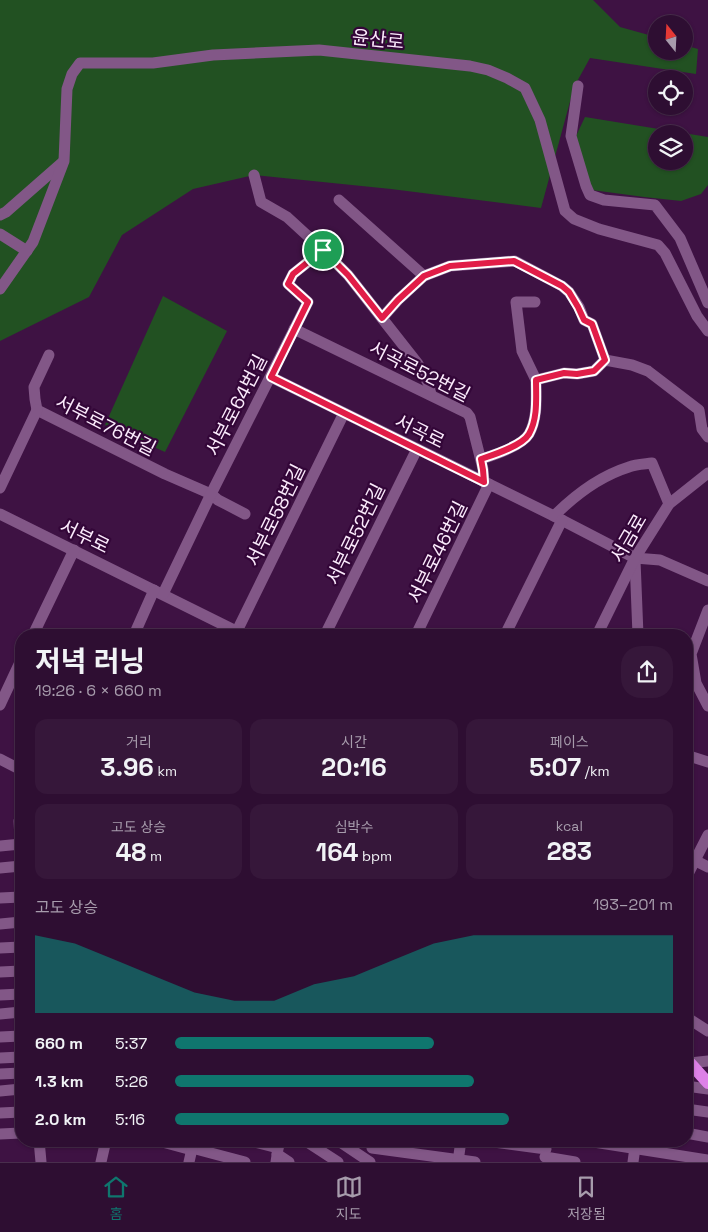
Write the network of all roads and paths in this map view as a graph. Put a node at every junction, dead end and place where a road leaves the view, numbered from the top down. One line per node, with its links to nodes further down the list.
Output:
1 (578, 86): 12 (street)
2 (64, 161): 5 (street); 8 (street); 15 (street, 윤산로)
3 (254, 175): 7 (street)
4 (339, 200): 9 (street)
5 (0, 215)
6 (0, 234): 8 (street)
7 (323, 250): 13 (street); 14 (street, 서부로64번길)
8 (27, 251): 10 (street)
9 (424, 276): 13 (street); 17 (street)
10 (0, 289)
11 (535, 302): 19 (street)
12 (708, 303)
13 (382, 318): 20 (street)
14 (294, 329): 18 (street, 서부로64번길); 20 (street, 서곡로52번길)
15 (708, 332)
16 (49, 355): 21 (street)
17 (605, 360): 19 (street); 23 (street)
18 (271, 377): 22 (street, 서곡로); 29 (street, 서부로64번길)
19 (536, 380): 25 (street)
20 (431, 395): 25 (street, 서곡로52번길)
21 (37, 410): 28 (street, 서부로76번길); 29 (street, 서부로76번길)
22 (344, 413): 24 (street, 서곡로); 42 (street, 서부로58번길)
23 (708, 437)
24 (417, 449): 27 (street, 서곡로); 43 (street, 서부로52번길)
25 (481, 459): 27 (street, 서곡로52번길)
26 (708, 473): 30 (street, 서금로)
27 (486, 483): 33 (street, 서곡로); 44 (street, 서부로46번길)
28 (0, 488)
29 (211, 494): 32 (street, 서부로76번길); 37 (street, 서부로64번길)
30 (669, 504): 33 (street); 35 (street, 서금로)
31 (0, 514): 34 (street, 서부로)
32 (245, 514)
33 (558, 518): 35 (street, 서곡로); 45 (street)
34 (74, 550): 37 (street, 서부로); 39 (street)
35 (635, 558): 36 (street, 서곡로); 46 (street, 서금로); 47 (street)
36 (708, 581)
37 (159, 592): 40 (street); 41 (street, 서부로)
38 (708, 610): 48 (street)
39 (36, 629)
40 (137, 629)
41 (229, 629)
42 (240, 629)
43 (329, 629)
44 (419, 629)
45 (508, 629)
46 (600, 629)
47 (638, 629)
48 (693, 645)
49 (693, 671): 52 (street)
50 (15, 673): 51 (street)
51 (0, 705)
52 (708, 706)
53 (693, 757): 55 (street)
54 (0, 760): 56 (street)
55 (708, 762)
56 (15, 767)
57 (708, 835): 60 (street)
58 (15, 844): 59 (street)
59 (0, 846)
60 (693, 856)
61 (693, 860): 63 (street)
62 (15, 867): 64 (street)
63 (708, 867)
64 (0, 868)
65 (15, 897): 66 (street)
66 (0, 898)
67 (15, 923): 68 (street)
68 (0, 924)
69 (15, 947): 70 (street)
70 (0, 948)
71 (15, 971): 72 (street)
72 (0, 972)
73 (15, 994): 74 (street)
74 (0, 995)
75 (15, 1013): 76 (street)
76 (0, 1014)
77 (693, 1021): 78 (street)
78 (708, 1031)
79 (15, 1036): 80 (street)
80 (0, 1037)
81 (15, 1057): 82 (street)
82 (0, 1058)
83 (708, 1061): 84 (street)
84 (693, 1062)
85 (693, 1068): 88 (main road)
86 (15, 1073): 87 (street)
87 (0, 1074)
88 (708, 1083)
89 (693, 1087): 90 (street)
90 (708, 1089)
91 (15, 1090): 92 (street)
92 (0, 1091)
93 (693, 1110): 95 (street)
94 (15, 1112): 96 (street)
95 (708, 1112)
96 (0, 1113)
97 (15, 1133): 98 (street)
98 (0, 1134)
99 (693, 1134): 100 (street)
100 (708, 1137)
101 (40, 1147): 117 (street)
102 (104, 1147): 118 (street)
103 (193, 1147): 119 (street)
104 (196, 1147): 120 (street)
105 (315, 1147): 122 (street)
106 (348, 1147): 123 (street)
107 (372, 1147): 123 (street)
108 (388, 1147): 116 (street)
109 (461, 1147): 116 (street)
110 (518, 1147): 114 (street)
111 (635, 1147): 126 (street)
112 (649, 1147): 115 (street)
113 (278, 1151): 121 (street)
114 (546, 1152): 125 (street)
115 (708, 1160)
116 (458, 1161): 124 (street)
117 (41, 1162)
118 (101, 1162)
119 (189, 1162)
120 (245, 1162)
121 (289, 1162)
122 (338, 1162)
123 (370, 1162)
124 (474, 1162)
125 (575, 1162)
126 (633, 1162)

